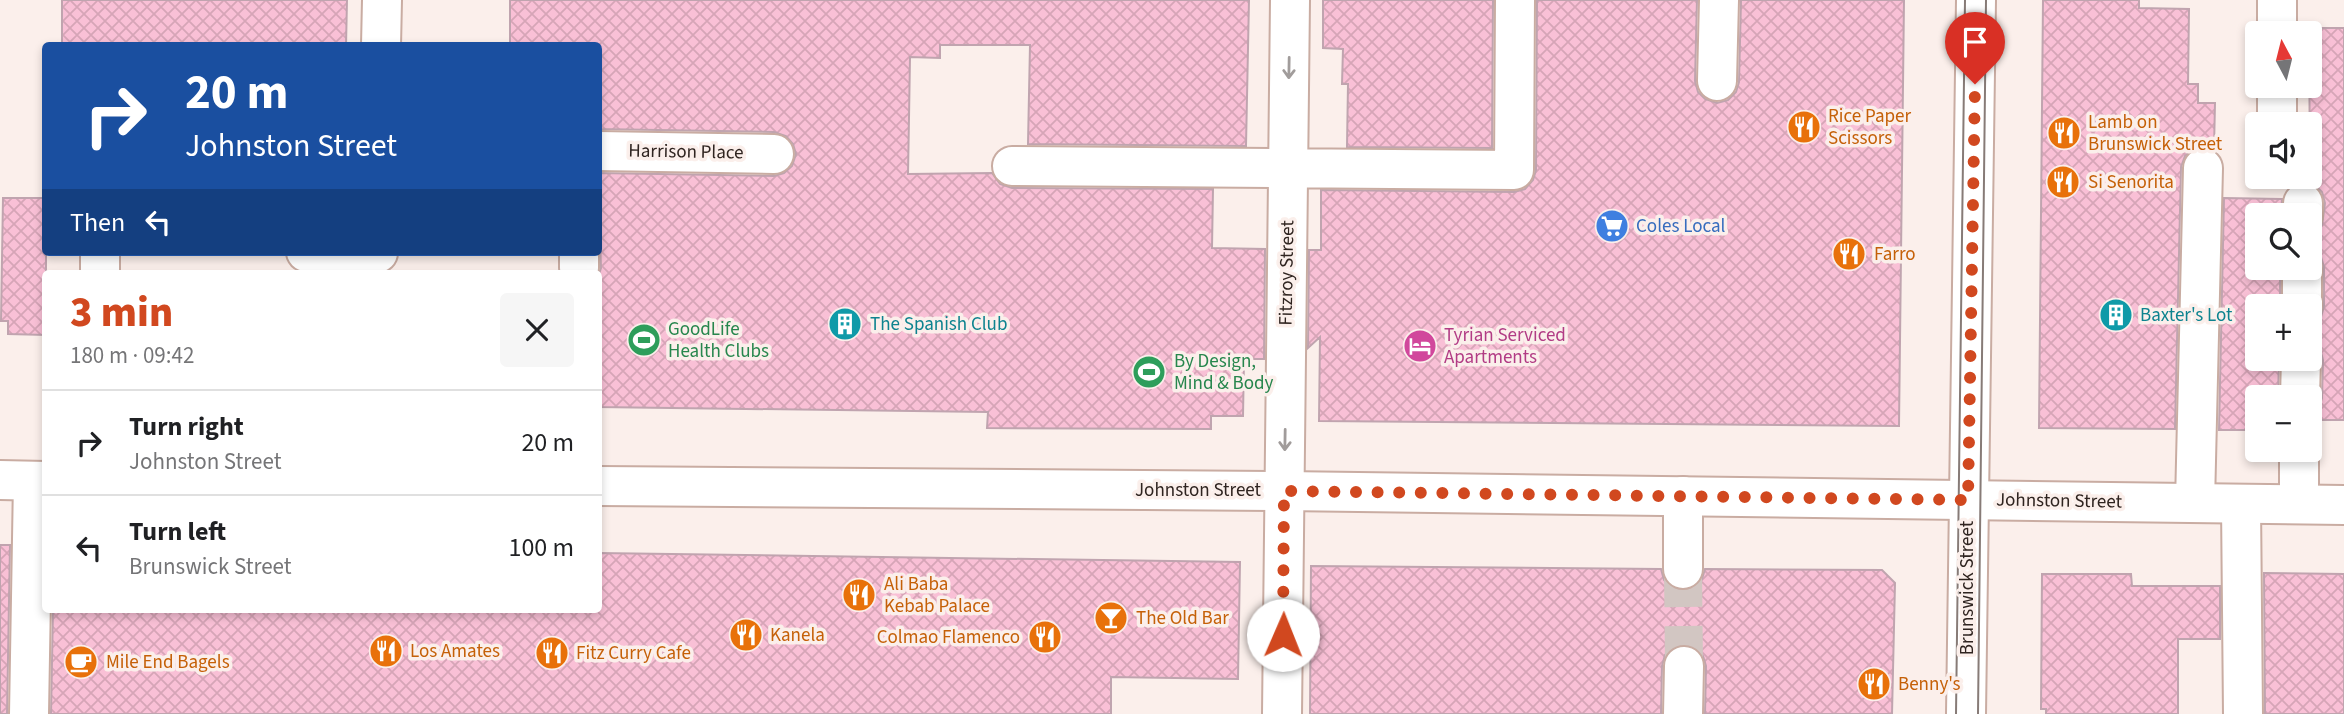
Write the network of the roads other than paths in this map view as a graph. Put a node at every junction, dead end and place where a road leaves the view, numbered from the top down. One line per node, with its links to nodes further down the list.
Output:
1 (382, 0): 8 (main road)
2 (1290, 0): 14 (main road, Fitzroy Street, one-way to 14)
3 (1515, 0): 14 (main road)
4 (1719, 0): 9 (main road)
5 (1976, 0): 20 (main road, Brunswick Street)
6 (2277, 0): 7 (main road)
7 (2277, 21)
8 (381, 42)
9 (1717, 81)
10 (602, 151): 11 (main road, Harrison Place)
11 (774, 153)
12 (1012, 166): 14 (main road)
13 (2203, 168): 21 (main road)
14 (1288, 169): 18 (main road, Fitzroy Street, one-way to 18)
15 (2300, 462): 23 (main road)
16 (26, 480): 27 (main road)
17 (602, 486): 18 (main road, Johnston Street)
18 (1284, 491): 19 (main road, Johnston Street); 28 (main road, Fitzroy Street)
19 (1683, 496): 20 (main road, Johnston Street); 25 (main road)
20 (1968, 500): 21 (main road, Johnston Street); 30 (main road, Brunswick Street)
21 (2195, 503): 22 (main road, Johnston Street)
22 (2241, 504): 23 (main road, Johnston Street); 31 (main road)
23 (2299, 504): 24 (main road, Johnston Street)
24 (2344, 505)
25 (1683, 569)
26 (1684, 666): 29 (main road)
27 (29, 714)
28 (1282, 714)
29 (1683, 714)
30 (1966, 714)
31 (2243, 714)

